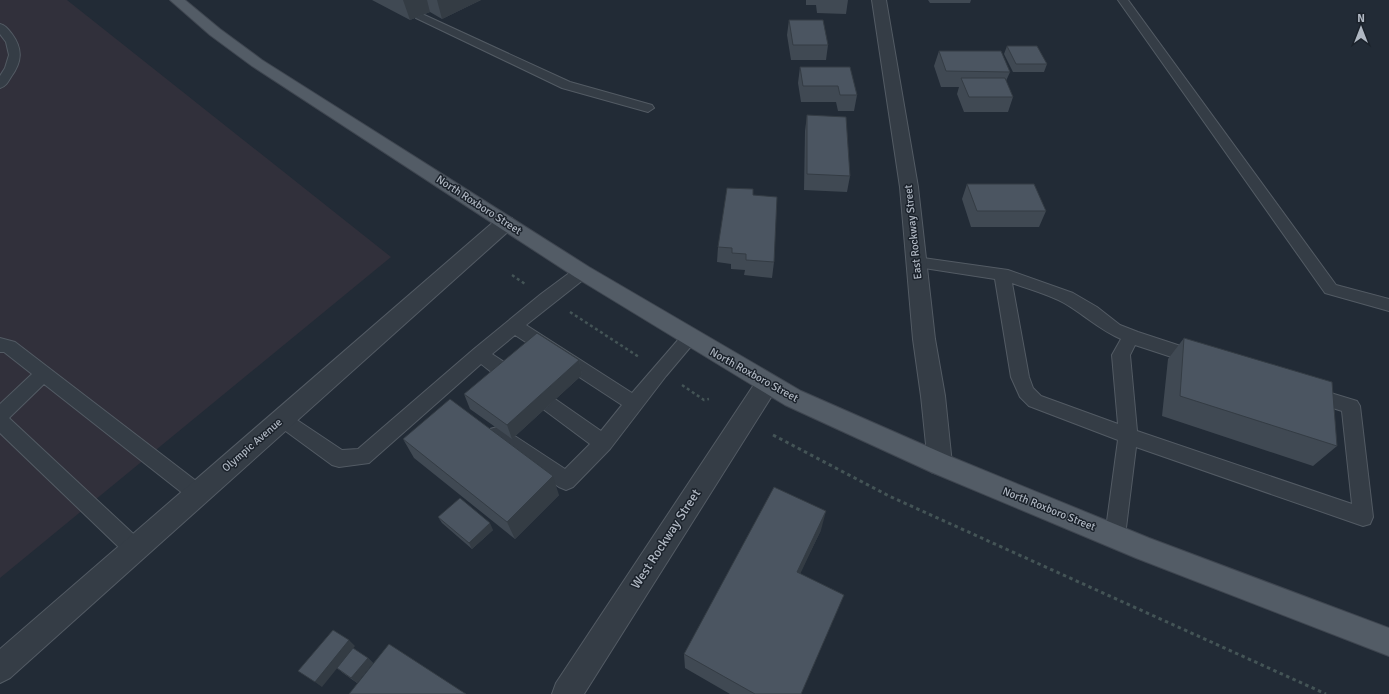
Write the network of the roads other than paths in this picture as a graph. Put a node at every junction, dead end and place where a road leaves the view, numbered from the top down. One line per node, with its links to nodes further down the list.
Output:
1 (177, 0): 10 (main road, North Roxboro Street)
2 (879, 0): 11 (street, East Rockway Street)
3 (1123, 0): 14 (lane)
4 (420, 16): 9 (lane)
5 (0, 27): 6 (lane)
6 (12, 40): 7 (lane); 8 (lane)
7 (0, 44)
8 (0, 84)
9 (648, 108)
10 (505, 223): 12 (main road, North Roxboro Street); 28 (street, Olympic Avenue)
11 (916, 262): 13 (lane); 33 (street, East Rockway Street)
12 (582, 272): 15 (lane); 17 (main road, North Roxboro Street)
13 (1002, 274): 16 (lane); 31 (lane)
14 (1389, 305)
15 (514, 326): 19 (lane); 26 (lane)
16 (1132, 337): 20 (lane); 31 (lane)
17 (690, 338): 23 (main road, North Roxboro Street); 26 (lane)
18 (0, 345): 21 (lane)
19 (480, 354): 22 (lane); 28 (lane)
20 (1215, 364)
21 (43, 374): 27 (lane); 34 (lane)
22 (510, 375)
23 (766, 384): 33 (main road, North Roxboro Street); 39 (street, West Rockway Street)
24 (1298, 390): 31 (lane)
25 (549, 404): 32 (lane)
26 (635, 404): 32 (lane)
27 (0, 416)
28 (282, 419): 34 (street, Olympic Avenue)
29 (0, 421): 36 (lane)
30 (480, 424): 32 (lane)
31 (1128, 436): 35 (lane)
32 (603, 443)
33 (940, 464): 35 (main road, North Roxboro Street)
34 (197, 493): 36 (street, Olympic Avenue)
35 (1114, 536): 37 (main road, North Roxboro Street)
36 (135, 549): 38 (street, Olympic Avenue)
37 (1389, 642)
38 (0, 668)
39 (567, 694)

